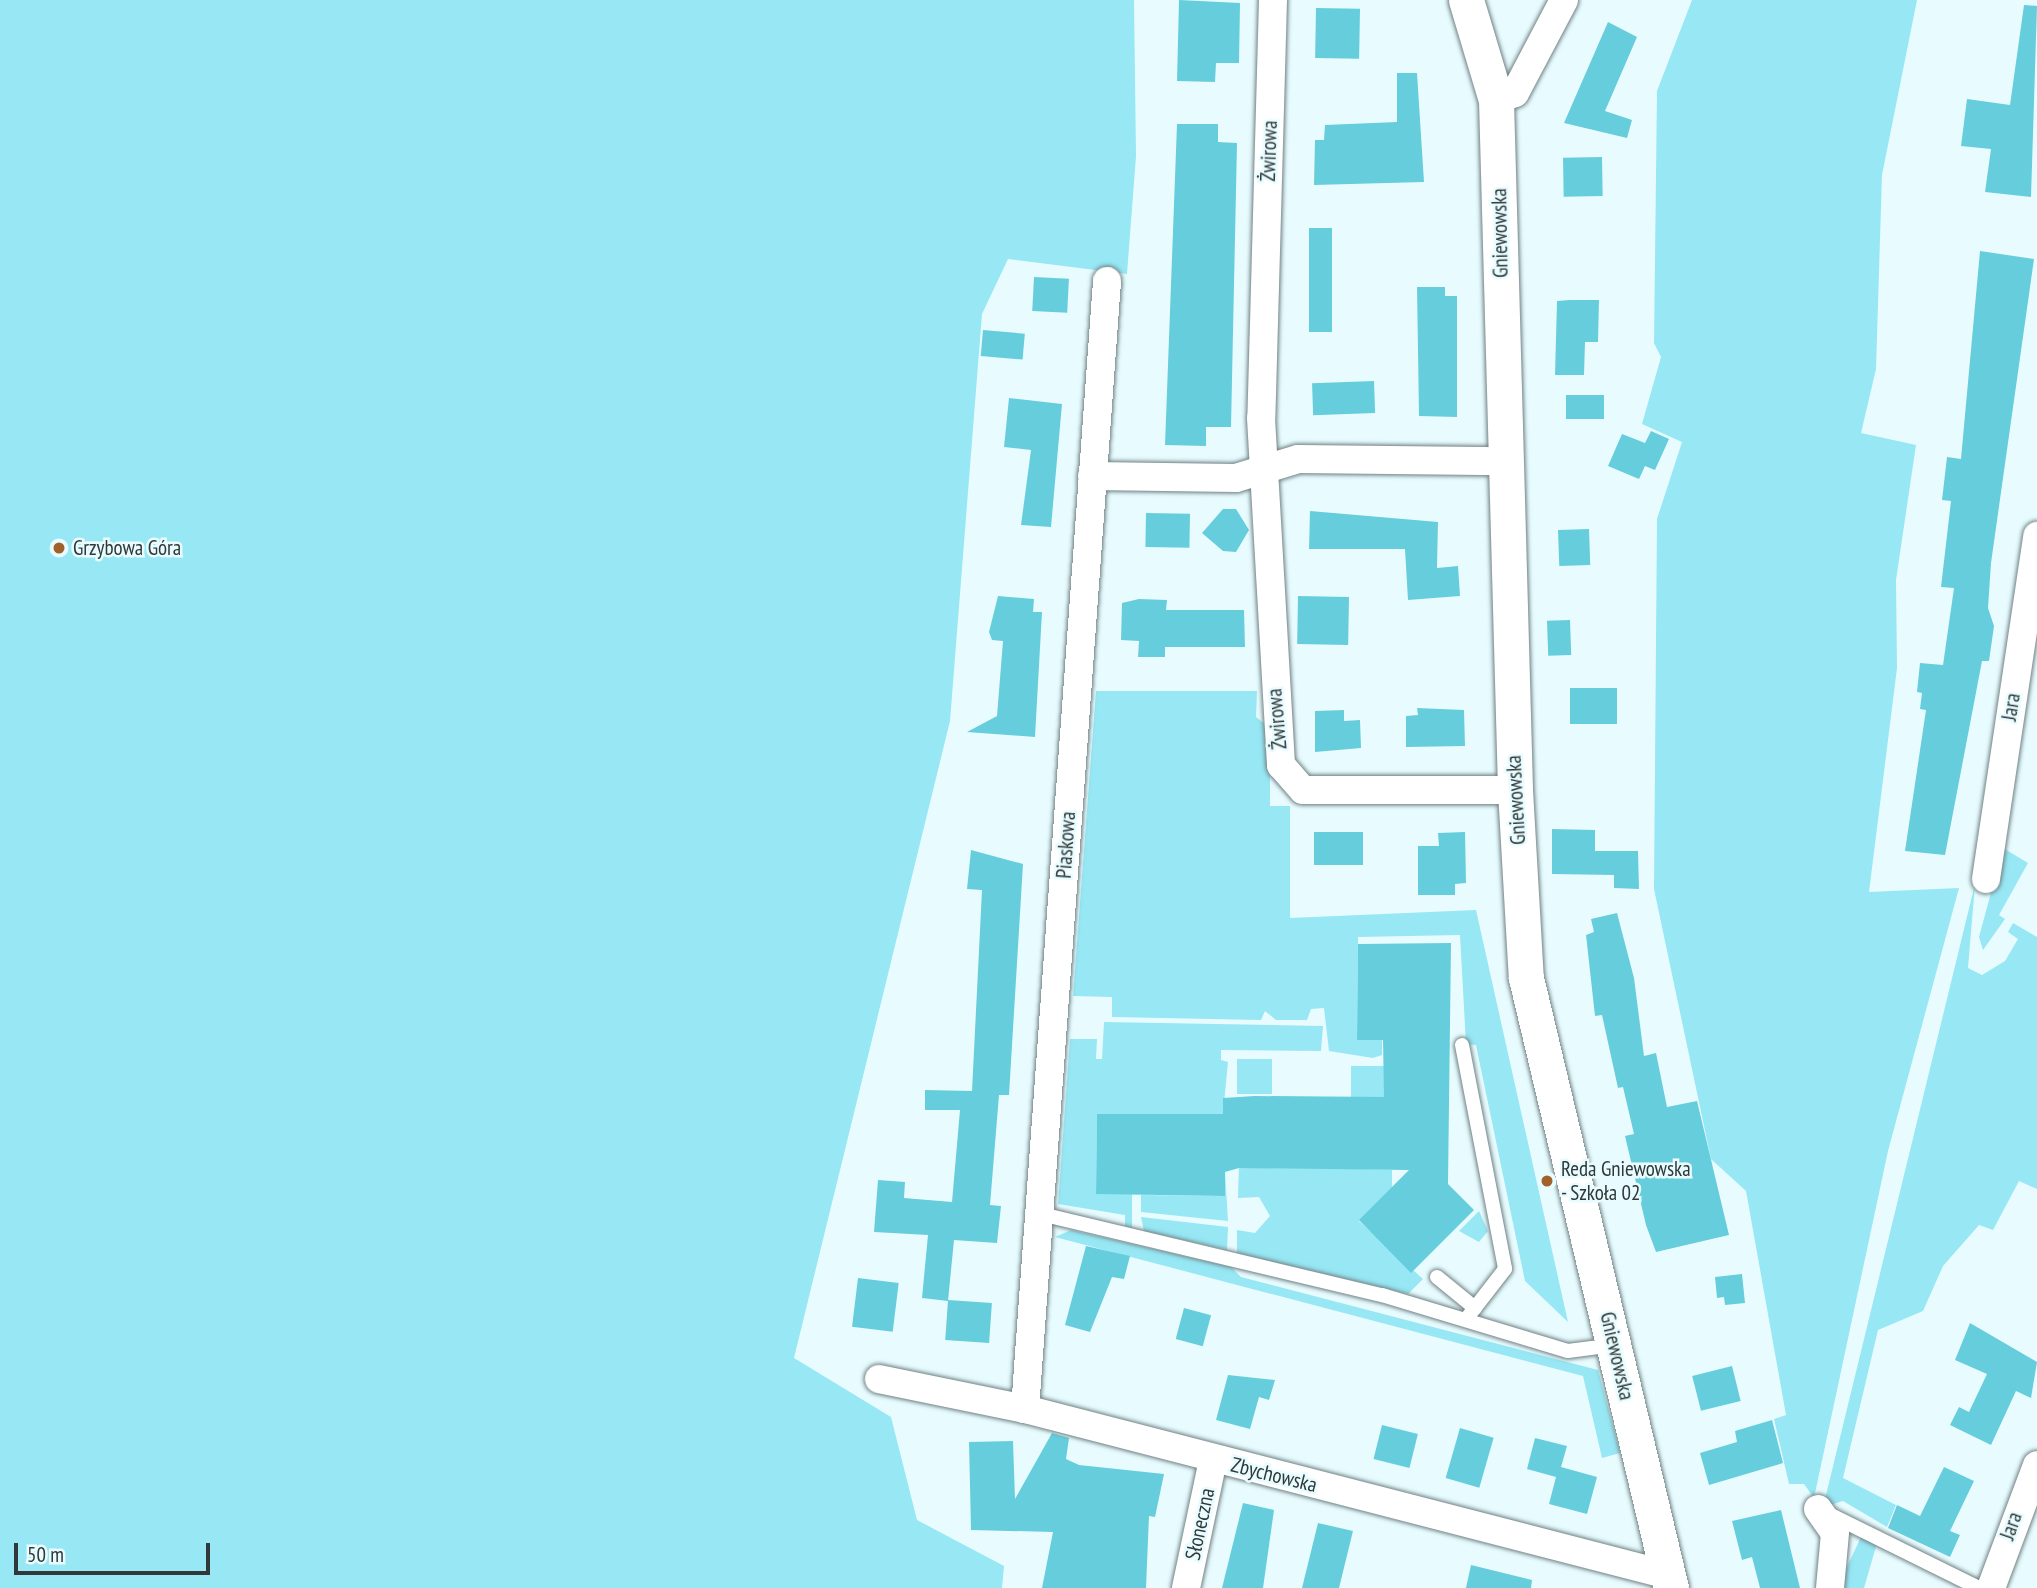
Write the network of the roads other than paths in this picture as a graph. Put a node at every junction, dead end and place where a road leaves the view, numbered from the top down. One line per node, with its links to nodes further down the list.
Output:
1 (1273, 0): 7 (street, Żwirowa)
2 (1466, 0): 4 (street, Gniewowska)
3 (1564, 0): 4 (street)
4 (1496, 100): 6 (street, Gniewowska)
5 (1107, 281): 8 (street, Piaskowa)
6 (1505, 461): 7 (street); 10 (street, Gniewowska)
7 (1265, 470): 8 (street); 10 (street, Żwirowa)
8 (1092, 476): 13 (street, Piaskowa)
9 (2037, 536): 11 (street, Jara)
10 (1515, 790): 16 (street, Gniewowska)
11 (1986, 879)
12 (1462, 1045): 15 (lane)
13 (1041, 1213): 15 (lane); 18 (street, Piaskowa)
14 (1437, 1277): 15 (lane)
15 (1471, 1313): 16 (lane)
16 (1615, 1345): 22 (street, Gniewowska)
17 (879, 1379): 18 (street, Zbychowska)
18 (1025, 1409): 19 (street, Zbychowska)
19 (1213, 1460): 22 (street, Zbychowska); 23 (street, Słoneczna)
20 (2037, 1465): 26 (street, Jara)
21 (1818, 1509): 24 (street); 25 (lane)
22 (1669, 1582)
23 (1186, 1588)
24 (1830, 1588)
25 (1979, 1588)
26 (1991, 1588)

